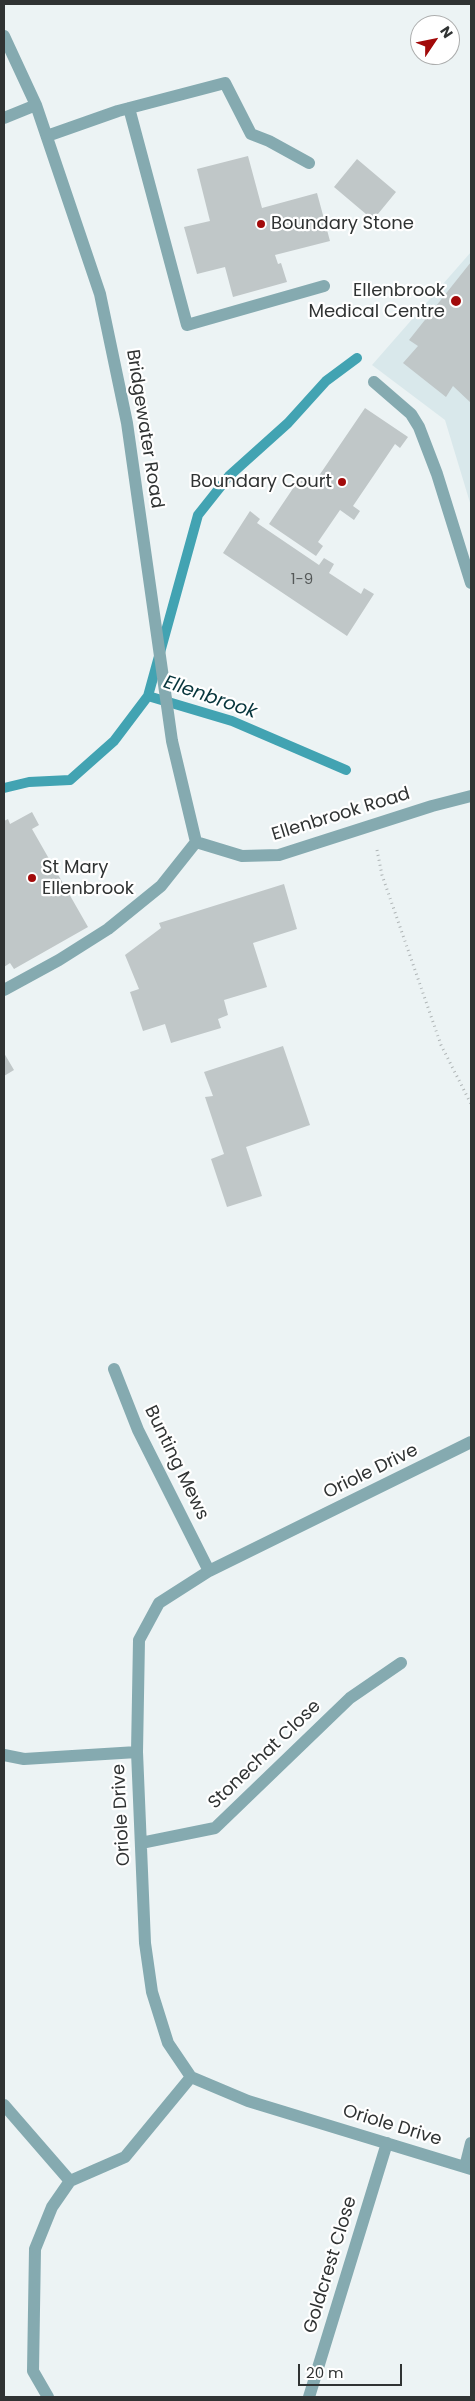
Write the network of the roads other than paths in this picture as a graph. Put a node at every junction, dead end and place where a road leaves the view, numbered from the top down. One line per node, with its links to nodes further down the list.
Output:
1 (4, 36): 2 (street, Bridgewater Road)
2 (36, 104): 4 (street); 5 (street, Bridgewater Road)
3 (129, 108): 5 (street); 6 (street); 7 (street)
4 (4, 118)
5 (47, 136): 11 (street, Bridgewater Road)
6 (309, 163)
7 (324, 286)
8 (374, 382): 9 (street)
9 (471, 583)
10 (471, 796): 11 (street, Ellenbrook Road)
11 (196, 842): 12 (street)
12 (4, 990)
13 (114, 1370): 15 (street, Bunting Mews)
14 (471, 1442): 15 (street, Oriole Drive)
15 (209, 1571): 17 (street, Oriole Drive)
16 (401, 1663): 19 (street, Stonechat Close)
17 (136, 1752): 18 (street); 19 (street, Oriole Drive)
18 (4, 1755)
19 (140, 1843): 20 (street, Oriole Drive)
20 (191, 2077): 22 (street, Oriole Drive); 25 (street)
21 (4, 2106): 25 (street)
22 (387, 2143): 24 (street, Oriole Drive); 27 (street, Goldcrest Close)
23 (471, 2143): 24 (street)
24 (468, 2168)
25 (70, 2181): 26 (street)
26 (48, 2397)
27 (309, 2397)

